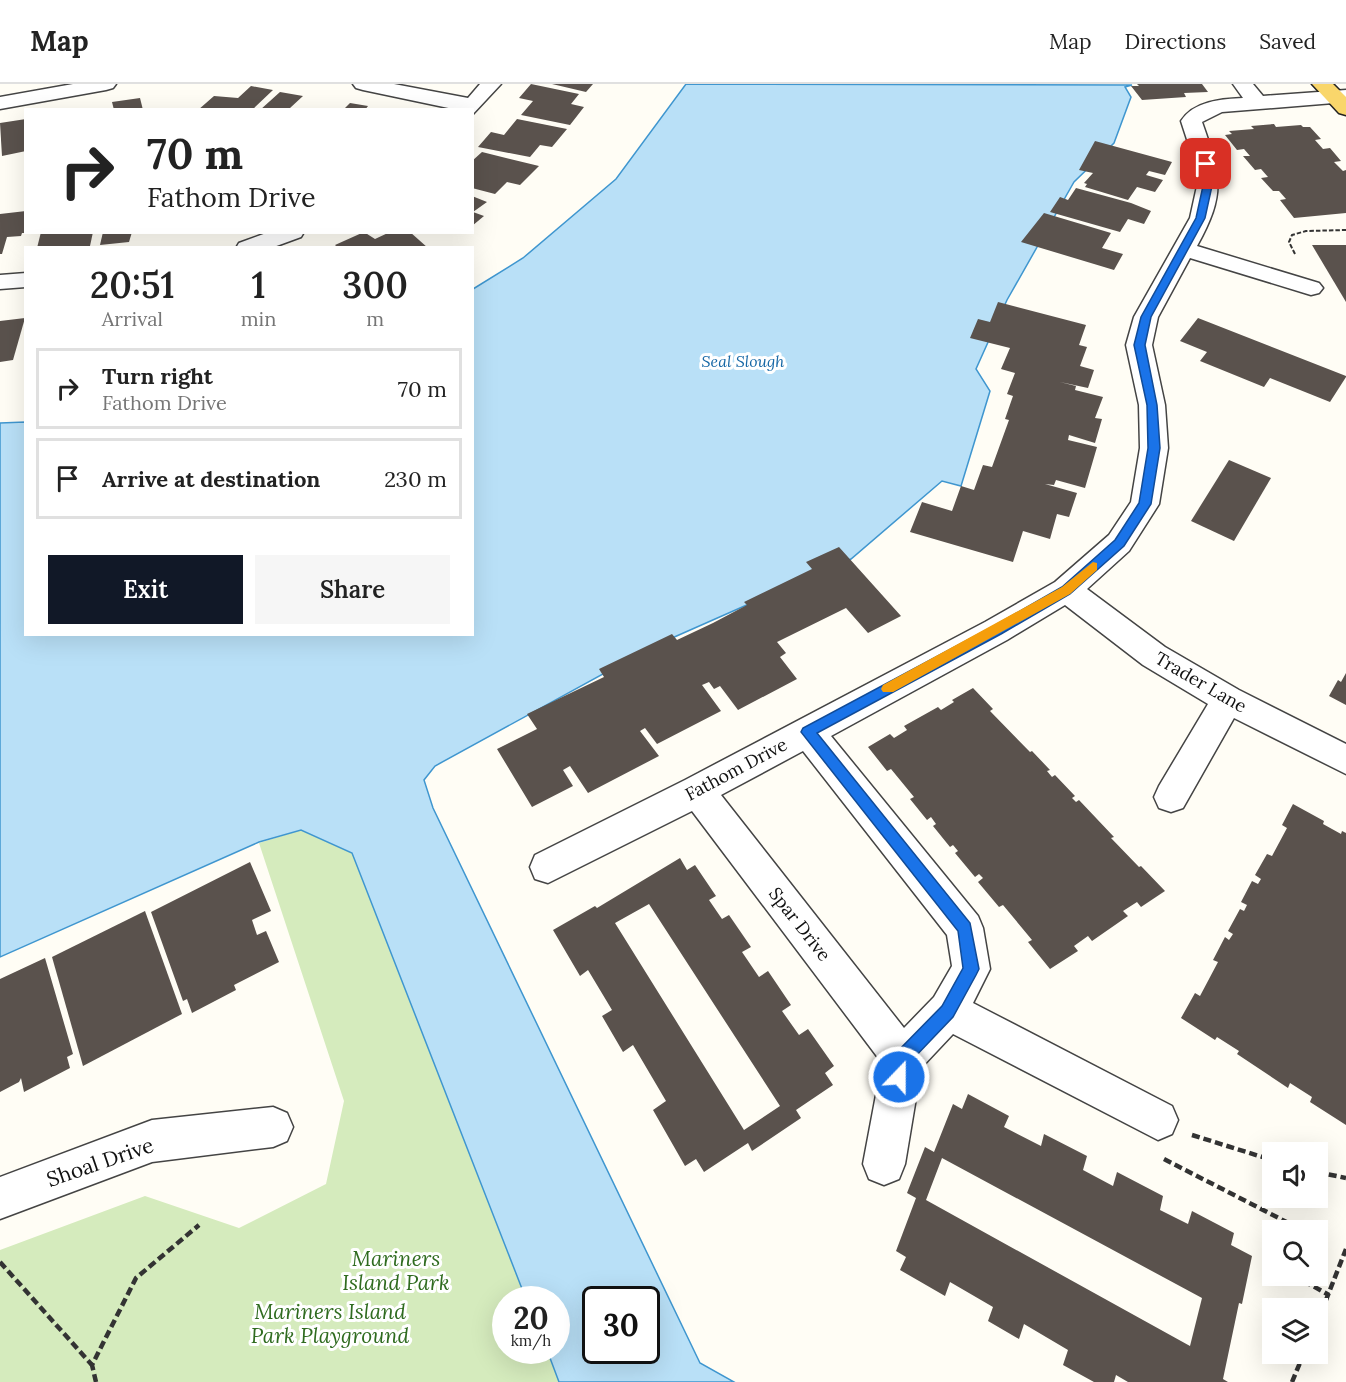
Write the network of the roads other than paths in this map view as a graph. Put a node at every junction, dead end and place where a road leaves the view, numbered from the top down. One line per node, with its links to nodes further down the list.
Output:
1 (106, 84): 6 (street)
2 (363, 84): 7 (street)
3 (490, 84): 7 (street)
4 (1251, 94): 5 (street, Fathom Drive); 10 (street, Fathom Drive)
5 (1337, 96)
6 (0, 103)
7 (470, 107)
8 (287, 234): 9 (street)
9 (253, 246)
10 (1184, 249): 13 (street); 14 (street, Fathom Drive)
11 (24, 280): 12 (street)
12 (0, 282)
13 (1311, 288)
14 (1066, 590): 15 (street, Trader Lane); 16 (street, Fathom Drive)
15 (1228, 699): 17 (street, Trader Lane); 19 (street)
16 (808, 732): 18 (street, Fathom Drive); 21 (street)
17 (1346, 760)
18 (697, 790): 20 (street, Fathom Drive); 22 (street, Spar Drive)
19 (1171, 797)
20 (548, 867)
21 (948, 1011): 22 (street); 23 (street)
22 (903, 1058): 25 (street)
23 (1158, 1120)
24 (273, 1127): 26 (street, Shoal Drive)
25 (884, 1164)
26 (0, 1198)

